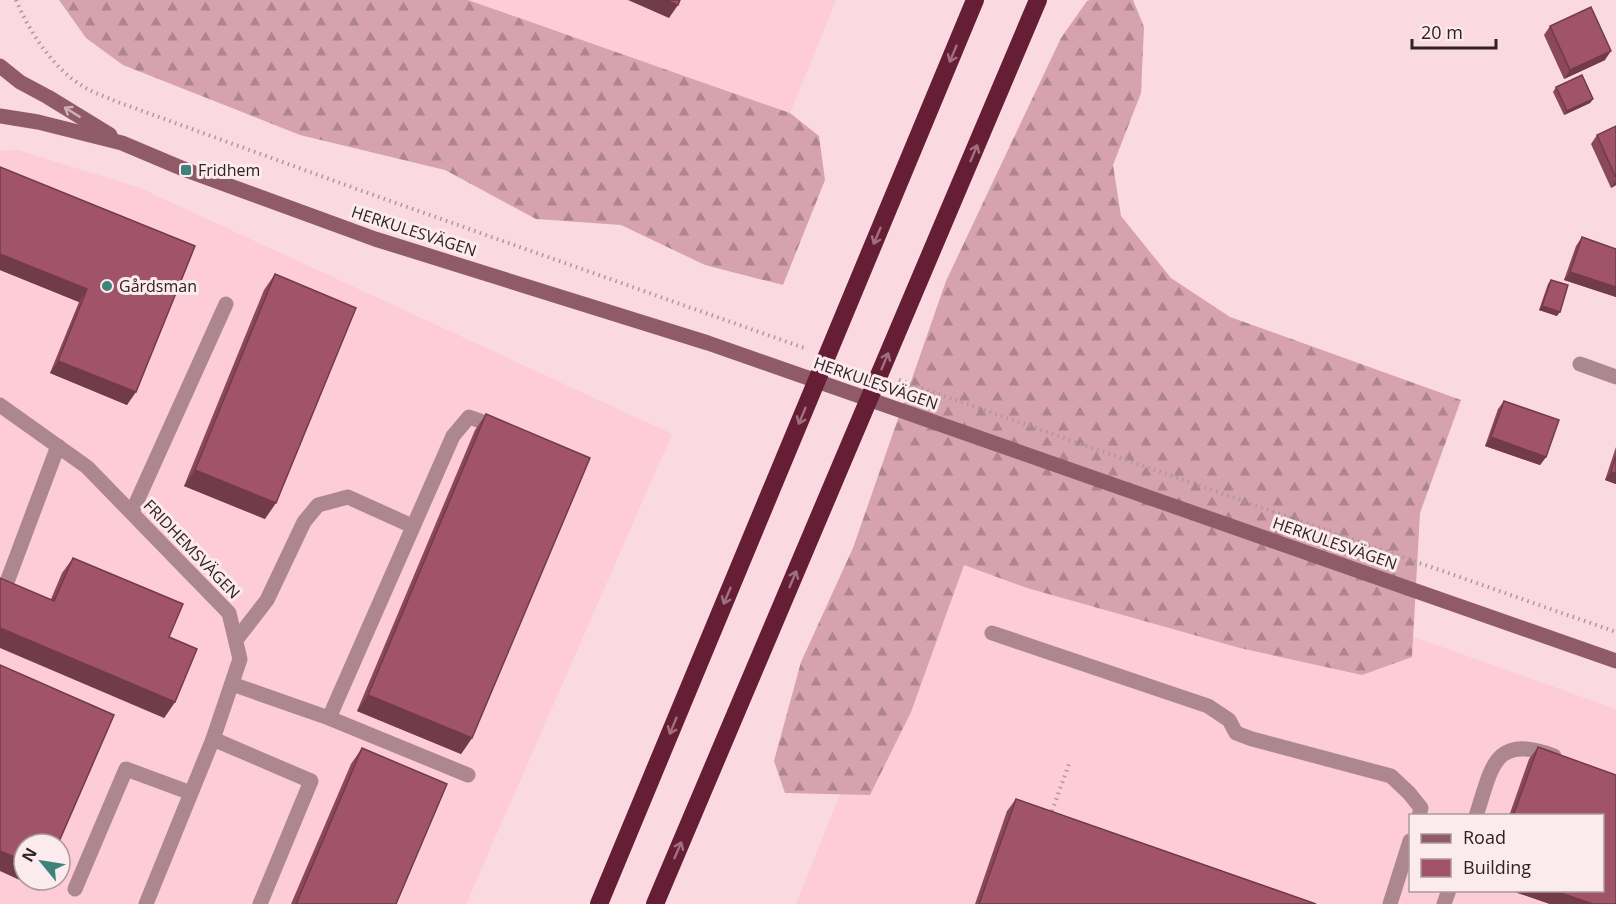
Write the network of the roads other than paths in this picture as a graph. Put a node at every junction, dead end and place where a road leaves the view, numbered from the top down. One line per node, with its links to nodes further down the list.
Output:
1 (975, 0): 30 (highway, one-way to 30)
2 (1038, 0): 31 (highway, one-way to 2)
3 (0, 66): 5 (street, HERKULESVÄGEN, one-way to 3)
4 (0, 116): 5 (street, HERKULESVÄGEN)
5 (122, 143): 17 (street, HERKULESVÄGEN)
6 (226, 304): 12 (street)
7 (1580, 364): 8 (street)
8 (1616, 376)
9 (0, 405): 11 (street, FRIDHEMSVÄGEN)
10 (512, 432): 13 (street)
11 (58, 446): 12 (street, FRIDHEMSVÄGEN); 14 (street)
12 (132, 512): 16 (street, FRIDHEMSVÄGEN)
13 (412, 526): 16 (street); 19 (street)
14 (7, 582)
15 (992, 633): 24 (street)
16 (236, 640): 18 (street, FRIDHEMSVÄGEN)
17 (1616, 661)
18 (232, 684): 19 (street); 20 (street, FRIDHEMSVÄGEN)
19 (329, 718): 22 (street)
20 (213, 739): 23 (street, FRIDHEMSVÄGEN); 29 (street)
21 (1572, 762): 25 (street)
22 (468, 775)
23 (191, 793): 27 (street); 28 (street, FRIDHEMSVÄGEN)
24 (1420, 814)
25 (1477, 814)
26 (1409, 844): 32 (street)
27 (75, 889)
28 (146, 904)
29 (260, 904)
30 (599, 904)
31 (655, 904)
32 (1390, 904)

